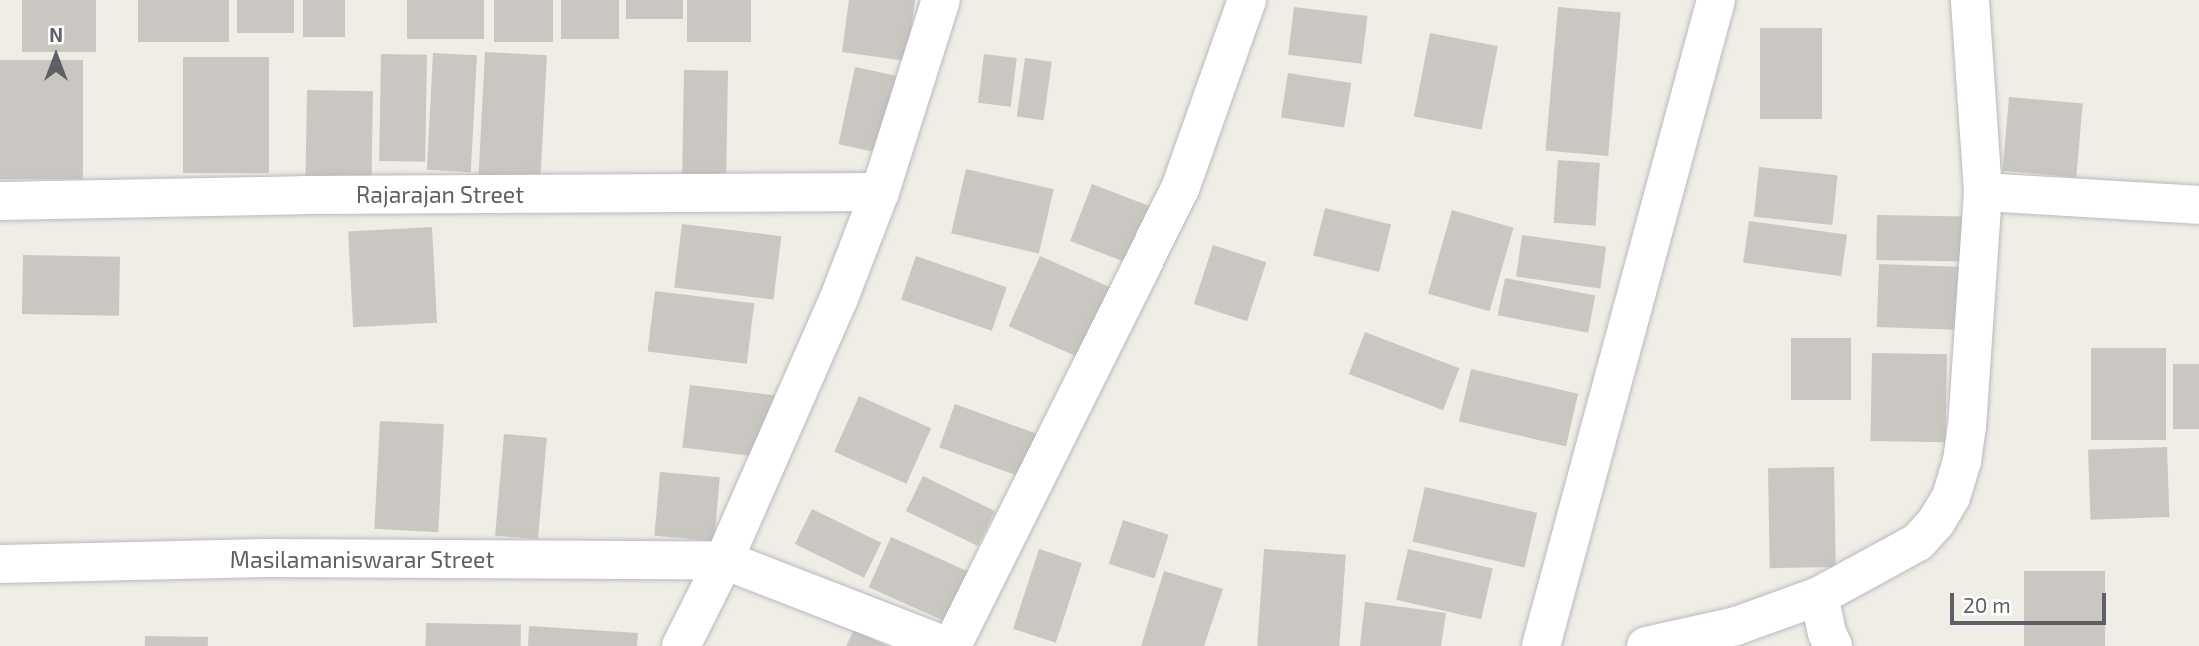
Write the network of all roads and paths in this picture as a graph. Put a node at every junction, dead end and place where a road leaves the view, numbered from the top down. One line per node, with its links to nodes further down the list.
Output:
1 (941, 0): 5 (street)
2 (1247, 0): 14 (street)
3 (1716, 0): 15 (street)
4 (1970, 0): 6 (street)
5 (880, 192): 7 (street, Rajarajan Street); 9 (street)
6 (1983, 192): 8 (street); 11 (street)
7 (0, 201)
8 (2199, 205)
9 (724, 560): 10 (street, Masilamaniswarar Street); 12 (street); 13 (street)
10 (0, 564)
11 (1819, 596): 16 (street); 17 (street)
12 (681, 646)
13 (946, 646)
14 (952, 646)
15 (1541, 646)
16 (1646, 646)
17 (1833, 646)

